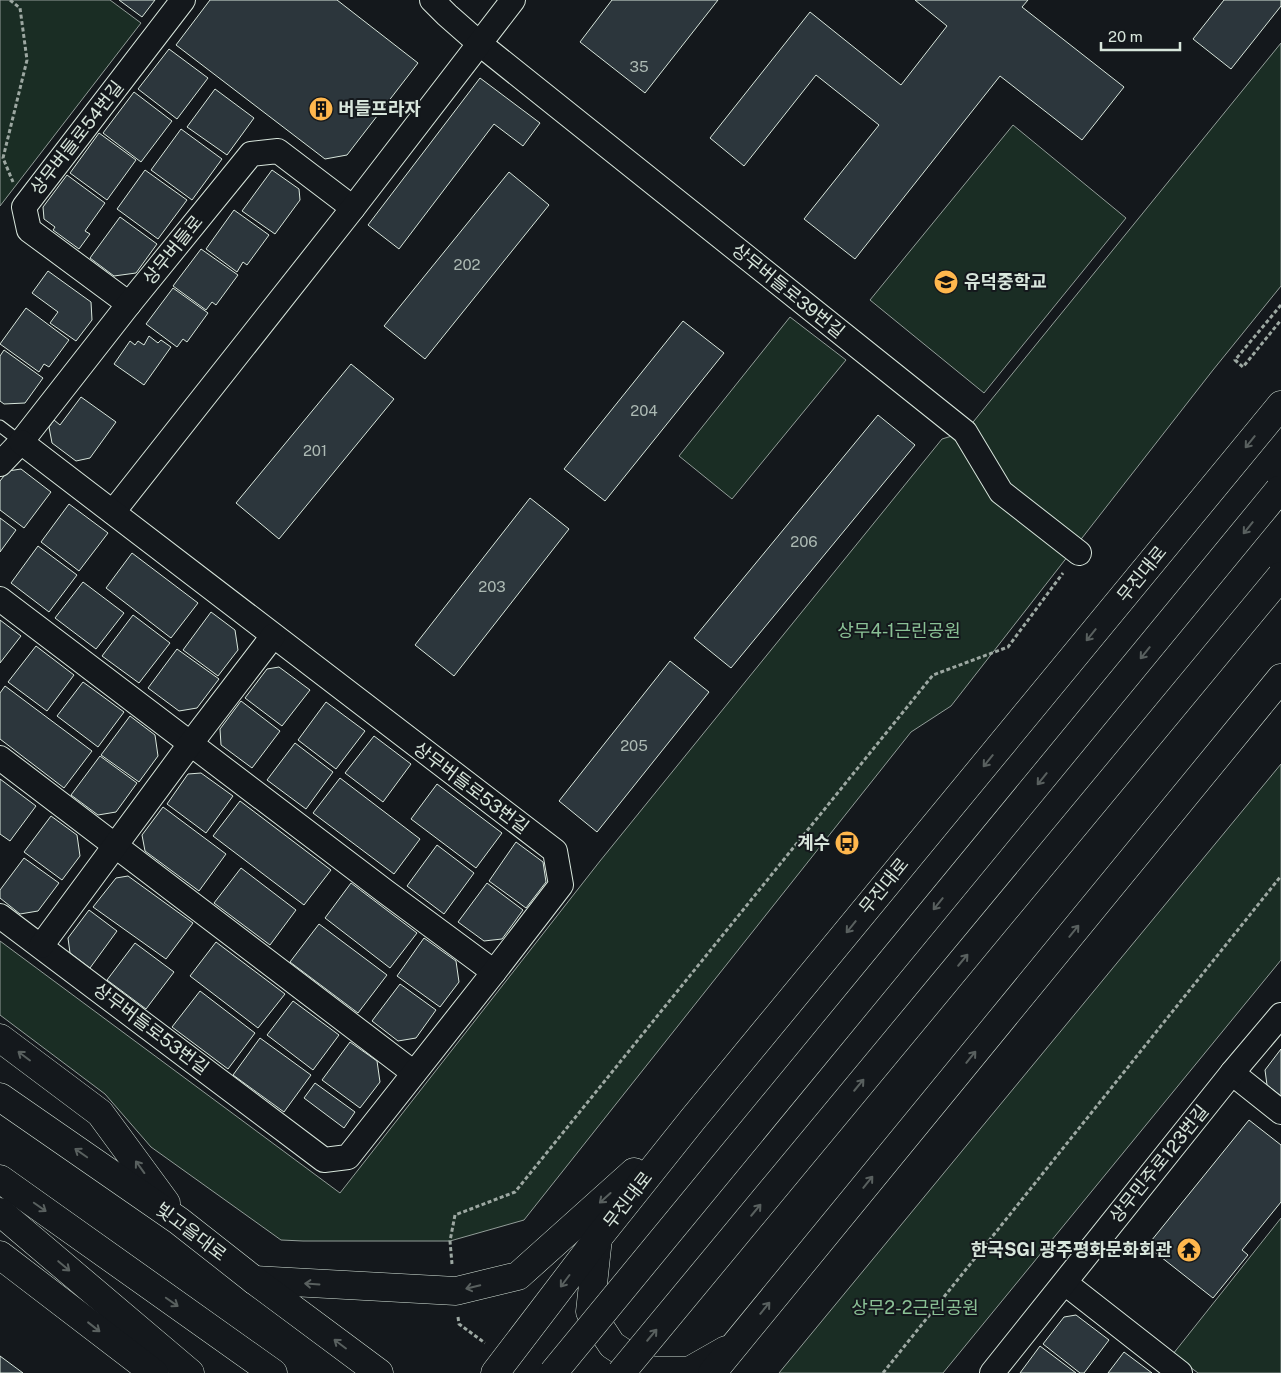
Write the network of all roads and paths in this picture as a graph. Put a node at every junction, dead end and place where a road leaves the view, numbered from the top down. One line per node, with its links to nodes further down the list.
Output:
1 (10, 0): 6 (path)
2 (183, 0): 6 (street, 상무버들로54번길)
3 (432, 0): 5 (street, 상무버들로39번길)
4 (513, 0): 5 (street)
5 (480, 44): 7 (street); 17 (street, 상무버들로39번길)
6 (24, 207): 8 (street, 상무버들로54번길)
7 (353, 208): 8 (street, 상무버들로); 16 (street)
8 (129, 304): 13 (street, 상무버들로)
9 (1281, 304): 10 (path)
10 (1281, 320)
11 (1281, 405): 35 (main road, 무진대로, one-way to 35)
12 (0, 426): 13 (lane)
13 (21, 442): 14 (street); 16 (street)
14 (0, 464)
15 (1280, 489): 50 (main road, one-way to 50, bridge)
16 (113, 512): 20 (street, 상무버들로53번길)
17 (1079, 553): 43 (path)
18 (1281, 576): 51 (main road, one-way to 18, bridge)
19 (0, 599): 22 (street)
20 (273, 636): 22 (street); 28 (street, 상무버들로53번길)
21 (1281, 678): 44 (main road, one-way to 21)
22 (191, 743): 24 (street); 28 (street)
23 (0, 758): 24 (street)
24 (115, 845): 27 (street); 31 (street)
25 (1281, 876): 54 (path)
26 (0, 916): 27 (street, 상무버들로53번길)
27 (40, 946): 31 (street, 상무버들로53번길)
28 (494, 972): 31 (street, 상무버들로53번길)
29 (1281, 1015): 32 (street, 상무민주로123번길)
30 (0, 1038): 38 (main road, one-way to 30)
31 (414, 1073)
32 (1232, 1073): 34 (street); 42 (street, 상무민주로123번길)
33 (0, 1097): 38 (main road, 빛고을대로, one-way to 33)
34 (1281, 1112)
35 (693, 1119): 39 (main road, 무진대로); 43 (main road, one-way to 43)
36 (0, 1179): 48 (main road, one-way to 48)
37 (0, 1212): 47 (main road, one-way to 47)
38 (179, 1221): 41 (main road, 빛고을대로)
39 (598, 1238): 44 (main road); 45 (main road, 무진대로, one-way to 45)
40 (0, 1255): 46 (main road, one-way to 46)
41 (254, 1280): 43 (main road, one-way to 41); 49 (main road, 빛고을대로, one-way to 41)
42 (1064, 1283): 55 (street, 상무민주로123번길); 56 (street)
43 (456, 1291): 45 (path)
44 (734, 1346): 52 (main road); 53 (main road)
45 (500, 1366)
46 (154, 1373)
47 (190, 1373)
48 (273, 1373)
49 (379, 1373)
50 (553, 1373)
51 (621, 1373)
52 (712, 1373)
53 (732, 1373)
54 (883, 1373)
55 (992, 1373)
56 (1180, 1373)

